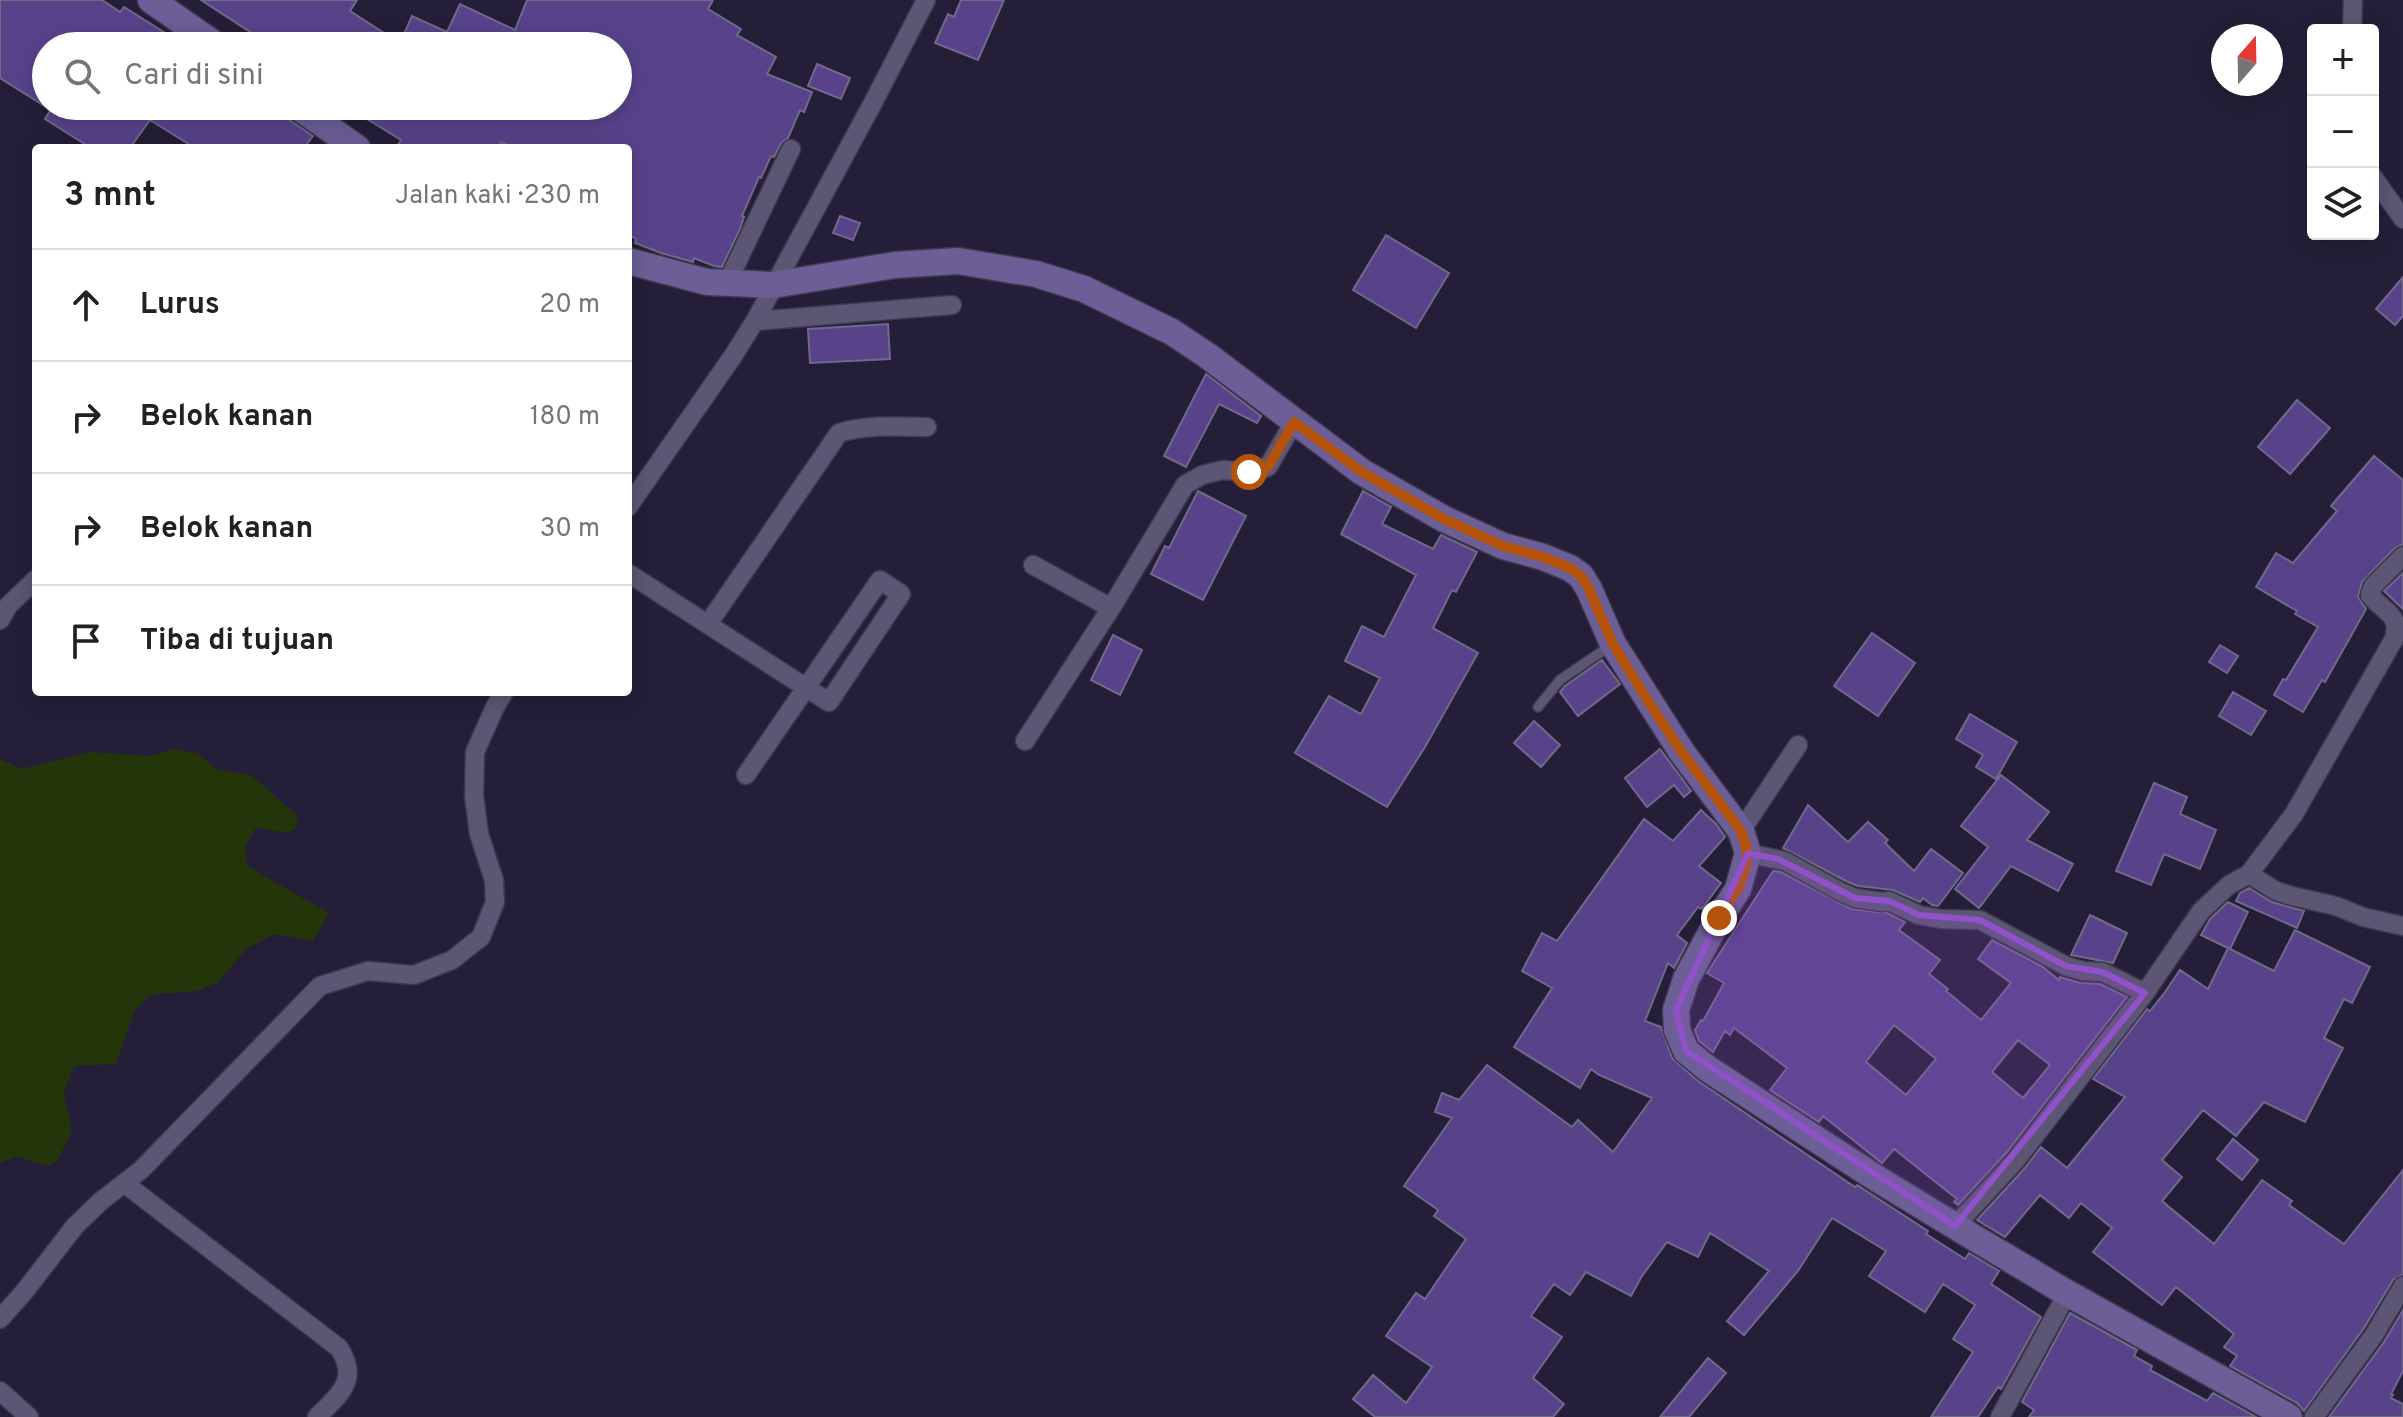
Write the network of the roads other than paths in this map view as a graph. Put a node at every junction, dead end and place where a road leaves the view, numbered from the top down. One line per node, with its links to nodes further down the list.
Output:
1 (151, 0): 5 (street)
2 (926, 0): 13 (street)
3 (2353, 0): 4 (street)
4 (2352, 24)
5 (197, 32)
6 (313, 120): 7 (street)
7 (340, 144)
8 (791, 149): 12 (street)
9 (2379, 185): 10 (street)
10 (2403, 219)
11 (632, 262): 12 (street)
12 (727, 283): 13 (street)
13 (773, 285): 15 (street); 16 (street)
14 (952, 305): 15 (street)
15 (755, 321): 18 (street)
16 (1294, 422): 23 (street); 26 (street)
17 (927, 427): 25 (street)
18 (632, 501)
19 (2403, 556): 34 (street)
20 (1033, 565): 23 (street)
21 (632, 576): 25 (street)
22 (32, 583): 24 (street)
23 (1111, 608): 30 (street)
24 (0, 620)
25 (708, 624): 27 (street)
26 (1613, 644): 29 (lane); 33 (street)
27 (805, 687): 27 (street); 32 (street)
28 (502, 696): 37 (street)
29 (1538, 707)
30 (1025, 741)
31 (1798, 745): 33 (street)
32 (746, 775)
33 (1744, 842): 36 (street); 38 (street)
34 (2249, 874): 35 (street); 36 (street)
35 (2403, 926)
36 (2145, 993): 38 (street)
37 (124, 1183): 41 (street); 44 (street)
38 (1955, 1226): 40 (street)
39 (2403, 1286): 47 (street)
40 (2068, 1292): 45 (street); 46 (street)
41 (0, 1319)
42 (0, 1391): 43 (street)
43 (29, 1417)
44 (317, 1417)
45 (2000, 1417)
46 (2289, 1417)
47 (2314, 1417)

